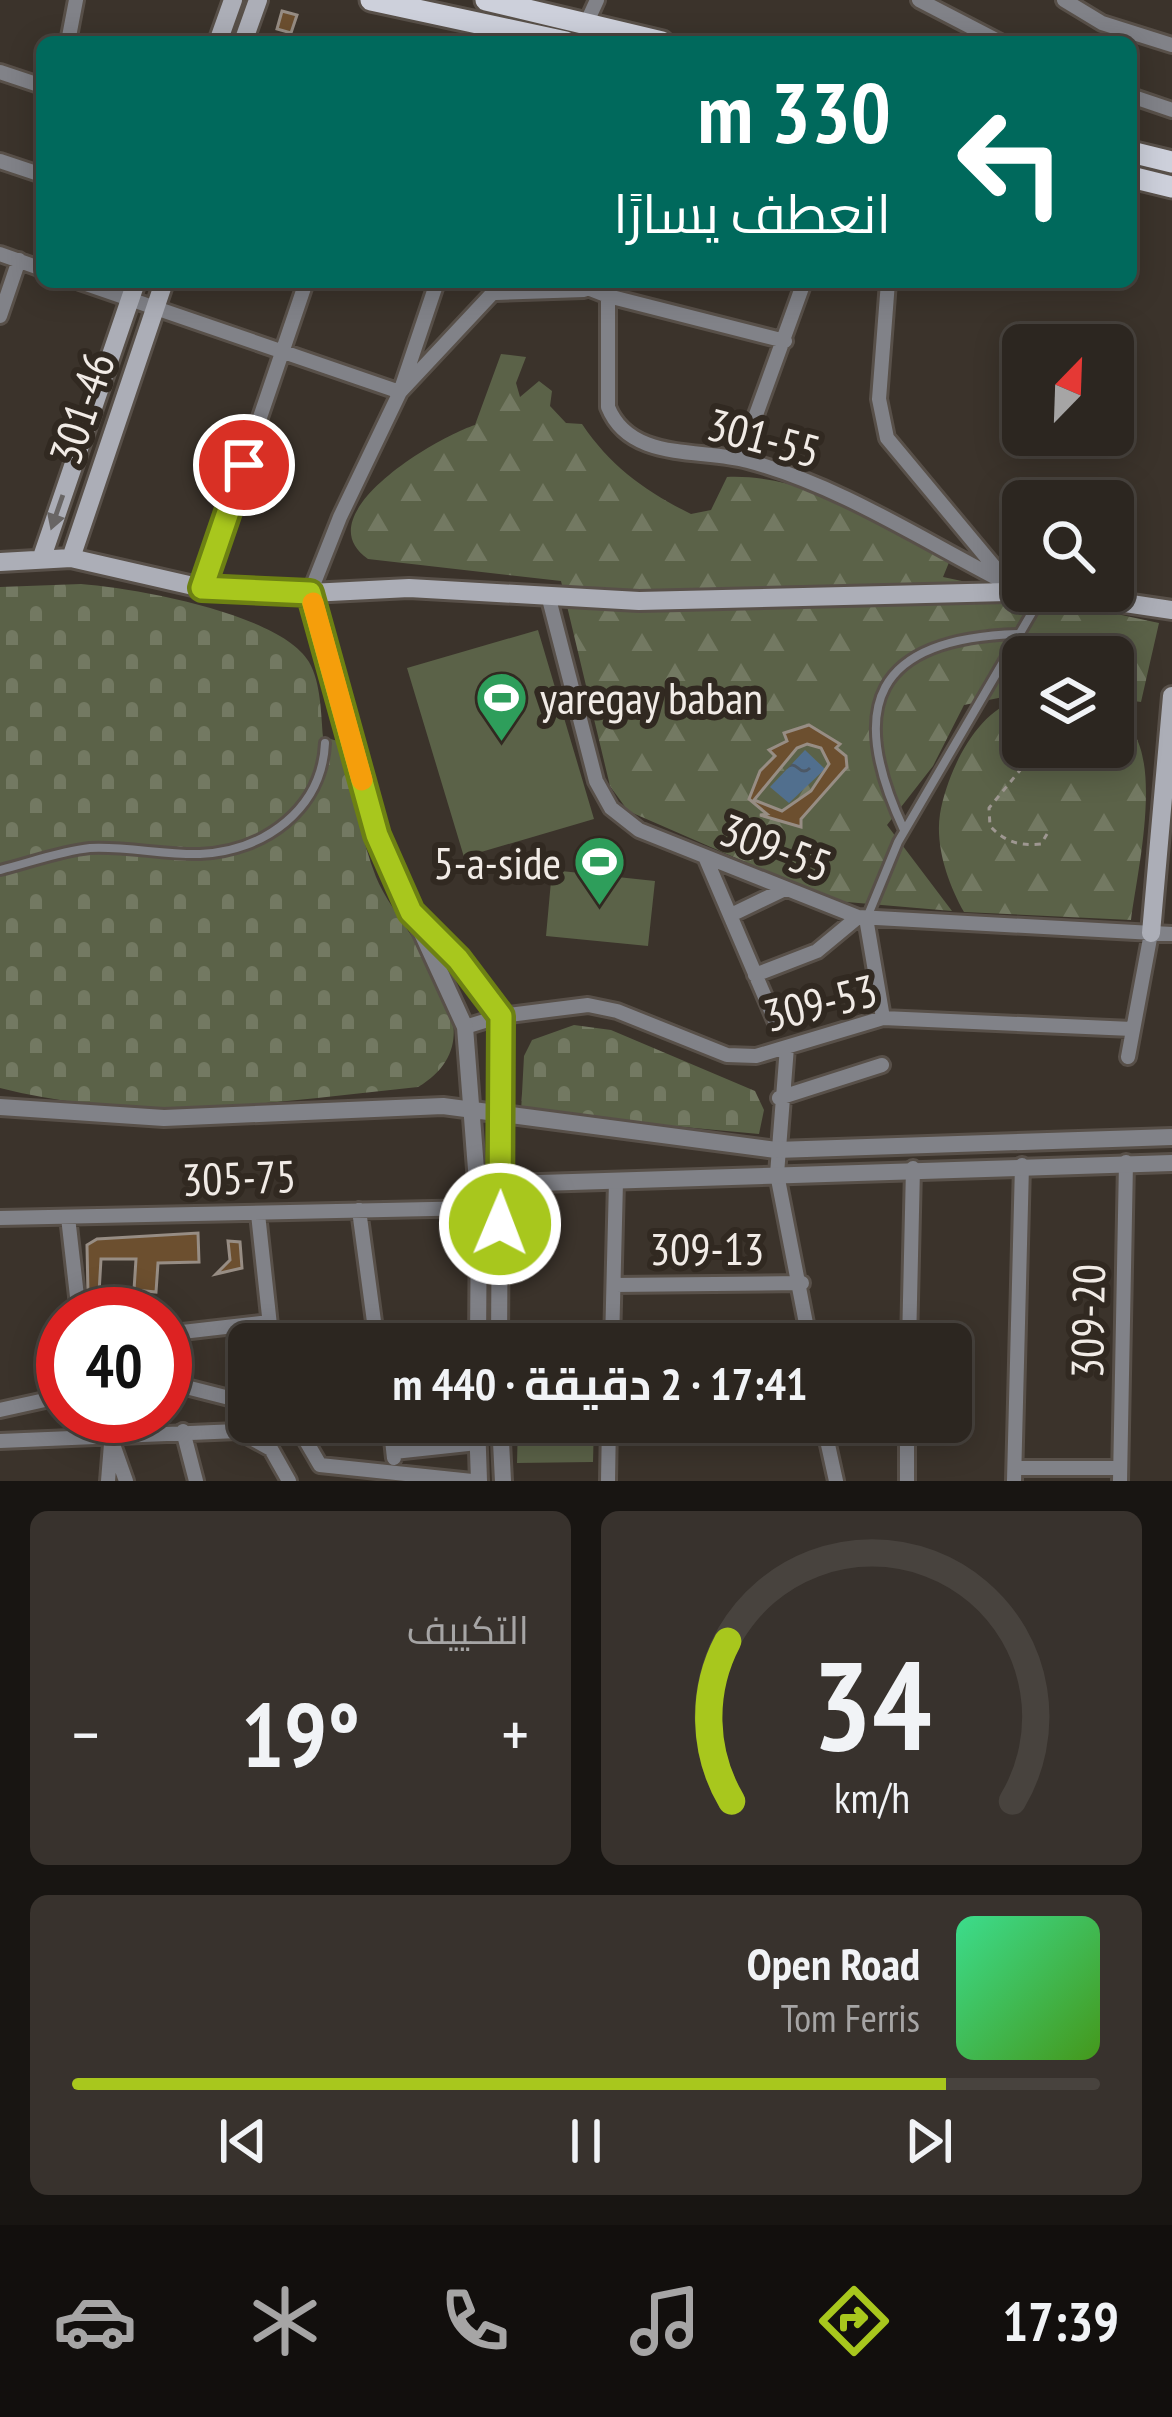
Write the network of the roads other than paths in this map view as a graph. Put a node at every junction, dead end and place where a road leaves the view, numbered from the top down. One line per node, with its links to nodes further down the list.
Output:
1 (76, 0): 10 (street)
2 (233, 0): 11 (main road)
3 (258, 0): 12 (main road)
4 (370, 0): 13 (main road)
5 (486, 0): 9 (main road)
6 (597, 0): 9 (street)
7 (919, 0): 15 (street)
8 (1064, 0): 16 (street)
9 (586, 24): 14 (main road)
10 (69, 36)
11 (220, 36)
12 (245, 36)
13 (538, 36)
14 (637, 36)
15 (988, 36)
16 (1172, 45)
17 (0, 72): 18 (street)
18 (36, 84)
19 (1137, 98): 20 (street)
20 (1172, 110)
21 (1137, 153): 23 (main road)
22 (0, 161): 24 (street)
23 (1172, 162)
24 (36, 173)
25 (1137, 179): 26 (main road)
26 (1172, 187)
27 (0, 254): 28 (street)
28 (19, 260): 29 (street); 40 (street)
29 (36, 266)
30 (162, 288): 39 (main road, 301-46)
31 (304, 288): 42 (street)
32 (435, 288): 43 (street)
33 (499, 288): 43 (street)
34 (584, 288): 38 (street)
35 (801, 288): 41 (street)
36 (888, 288): 48 (street)
37 (133, 291): 39 (street); 45 (main road, 301-46, one-way to 45)
38 (608, 296): 41 (street); 44 (street, 301-55)
39 (156, 306): 42 (street); 46 (main road, 301-46)
40 (0, 316)
41 (784, 341): 44 (street)
42 (283, 351): 43 (street); 50 (street)
43 (400, 392): 52 (street)
44 (740, 459): 49 (street, 301-55)
45 (42, 557): 46 (main road); 47 (main road)
46 (71, 558): 50 (main road)
47 (0, 562)
48 (1002, 576)
49 (1002, 583)
50 (202, 588): 52 (main road)
51 (1002, 588): 53 (main road)
52 (310, 593): 53 (main road); 64 (street)
53 (548, 595): 61 (street, 309-55)
54 (1134, 604): 55 (main road)
55 (1172, 610)
56 (1032, 612): 57 (lane)
57 (1019, 634): 60 (lane); 60 (lane)
58 (1172, 696): 67 (main road)
59 (325, 743): 62 (lane)
60 (904, 831): 66 (lane)
61 (706, 860): 63 (street, 309-55); 65 (street)
62 (0, 870)
63 (784, 889): 65 (street); 66 (street, 309-55)
64 (411, 912): 70 (street); 73 (street)
65 (733, 914): 69 (street)
66 (862, 918): 67 (street, 309-55); 69 (street); 71 (street)
67 (1150, 933): 68 (street, 309-55); 74 (street)
68 (1172, 934)
69 (755, 975): 72 (street)
70 (501, 1016): 73 (street, 309-53); 75 (street, 309-53); 81 (street)
71 (883, 1018): 74 (street, 309-53); 75 (street, 309-53)
72 (777, 1025)
73 (465, 1027): 80 (street)
74 (1132, 1029): 76 (street)
75 (787, 1047): 78 (street)
76 (1128, 1058)
77 (882, 1065): 78 (street)
78 (779, 1098): 83 (street)
79 (0, 1107): 80 (street)
80 (471, 1112): 81 (street); 91 (street)
81 (503, 1117): 83 (street); 90 (street)
82 (1172, 1137): 83 (street)
83 (776, 1150): 88 (street)
84 (1126, 1162): 85 (street); 86 (street); 128 (street, 309-20)
85 (1172, 1163)
86 (1022, 1165): 87 (street); 129 (street)
87 (913, 1168): 88 (street); 106 (street)
88 (777, 1174): 89 (street); 97 (street)
89 (616, 1181): 90 (street); 98 (street)
90 (500, 1184): 91 (street); 103 (street)
91 (478, 1185): 92 (street)
92 (479, 1208): 93 (street, 305-75); 102 (street)
93 (359, 1210): 94 (street, 305-75); 101 (street)
94 (258, 1214): 95 (street, 305-75); 100 (street)
95 (68, 1217): 96 (street, 305-75); 99 (street)
96 (0, 1218)
97 (802, 1283): 98 (street, 309-13); 105 (street)
98 (614, 1285): 104 (street)
99 (76, 1287)
100 (269, 1322): 107 (street)
101 (374, 1323)
102 (478, 1323)
103 (499, 1323)
104 (613, 1323)
105 (807, 1323)
106 (909, 1323)
107 (192, 1331)
108 (192, 1389): 109 (street)
109 (228, 1398)
110 (36, 1402): 111 (street)
111 (0, 1410)
112 (192, 1431): 133 (street)
113 (36, 1440): 114 (street)
114 (0, 1441)
115 (111, 1443): 130 (street)
116 (112, 1443): 131 (street)
117 (186, 1443): 132 (street)
118 (305, 1443): 127 (street)
119 (393, 1443): 125 (street)
120 (501, 1443): 135 (street)
121 (609, 1443): 136 (street)
122 (828, 1443): 137 (street)
123 (908, 1443): 138 (street)
124 (477, 1444): 125 (street); 134 (street)
125 (394, 1452): 126 (street)
126 (394, 1469): 127 (street); 134 (street)
127 (320, 1473)
128 (1120, 1474): 129 (street)
129 (1015, 1475)
130 (108, 1481)
131 (126, 1481)
132 (196, 1481)
133 (289, 1481)
134 (475, 1481)
135 (503, 1481)
136 (608, 1481)
137 (836, 1481)
138 (907, 1481)

